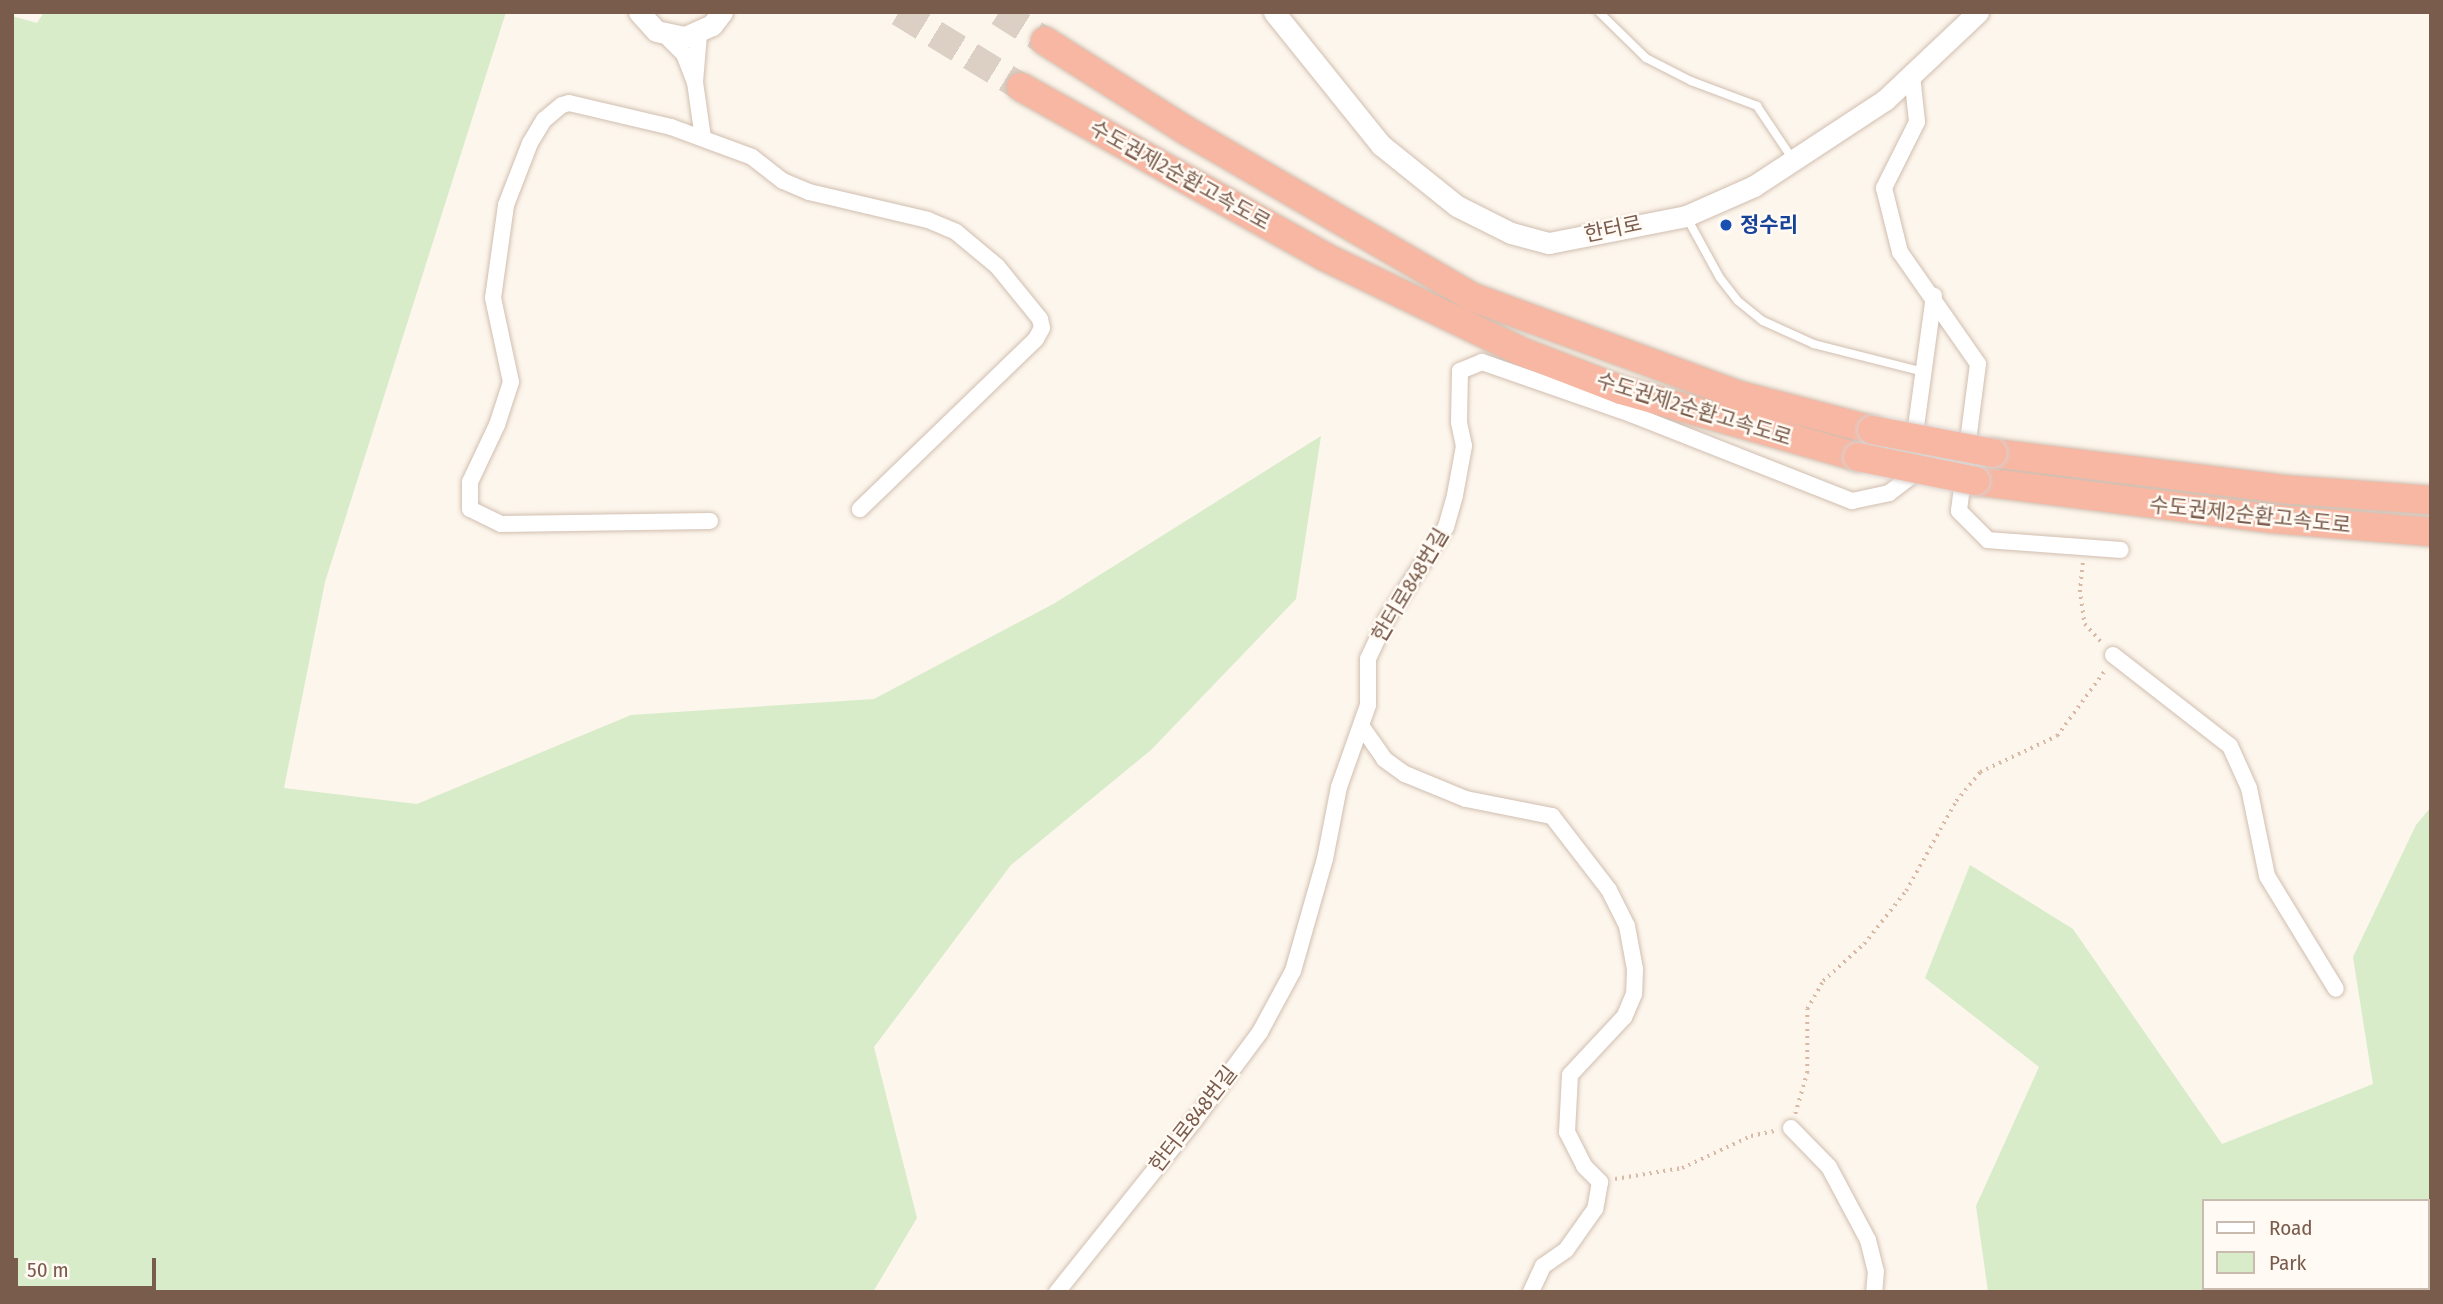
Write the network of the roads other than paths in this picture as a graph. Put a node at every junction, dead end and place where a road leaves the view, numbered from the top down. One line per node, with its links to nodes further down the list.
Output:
1 (639, 12): 6 (main road)
2 (722, 12): 7 (main road)
3 (1274, 12): 14 (main road, 한터로)
4 (1599, 12): 13 (lane)
5 (1978, 12): 9 (main road, 한터로)
6 (664, 34): 7 (main road); 10 (street)
7 (699, 34): 10 (street)
8 (1045, 41): 17 (highway, 수도권제2순환고속도로, bridge)
9 (1912, 75): 13 (main road, 한터로); 15 (street)
10 (695, 82): 12 (street)
11 (1021, 87): 20 (highway, 수도권제2순환고속도로, bridge)
12 (703, 138): 18 (street); 19 (street)
13 (1792, 158): 14 (main road, 한터로)
14 (1686, 216): 16 (lane)
15 (1934, 296): 16 (street, 한터로848번길); 21 (street)
16 (1927, 373): 23 (street, 한터로848번길)
17 (2431, 500)
18 (860, 509)
19 (710, 521)
20 (2431, 532)
21 (2121, 550)
22 (2113, 656): 24 (street)
23 (1362, 727): 26 (street, 한터로848번길); 27 (street)
24 (2336, 989)
25 (1791, 1128): 28 (street)
26 (1057, 1292)
27 (1531, 1292)
28 (1874, 1292)

